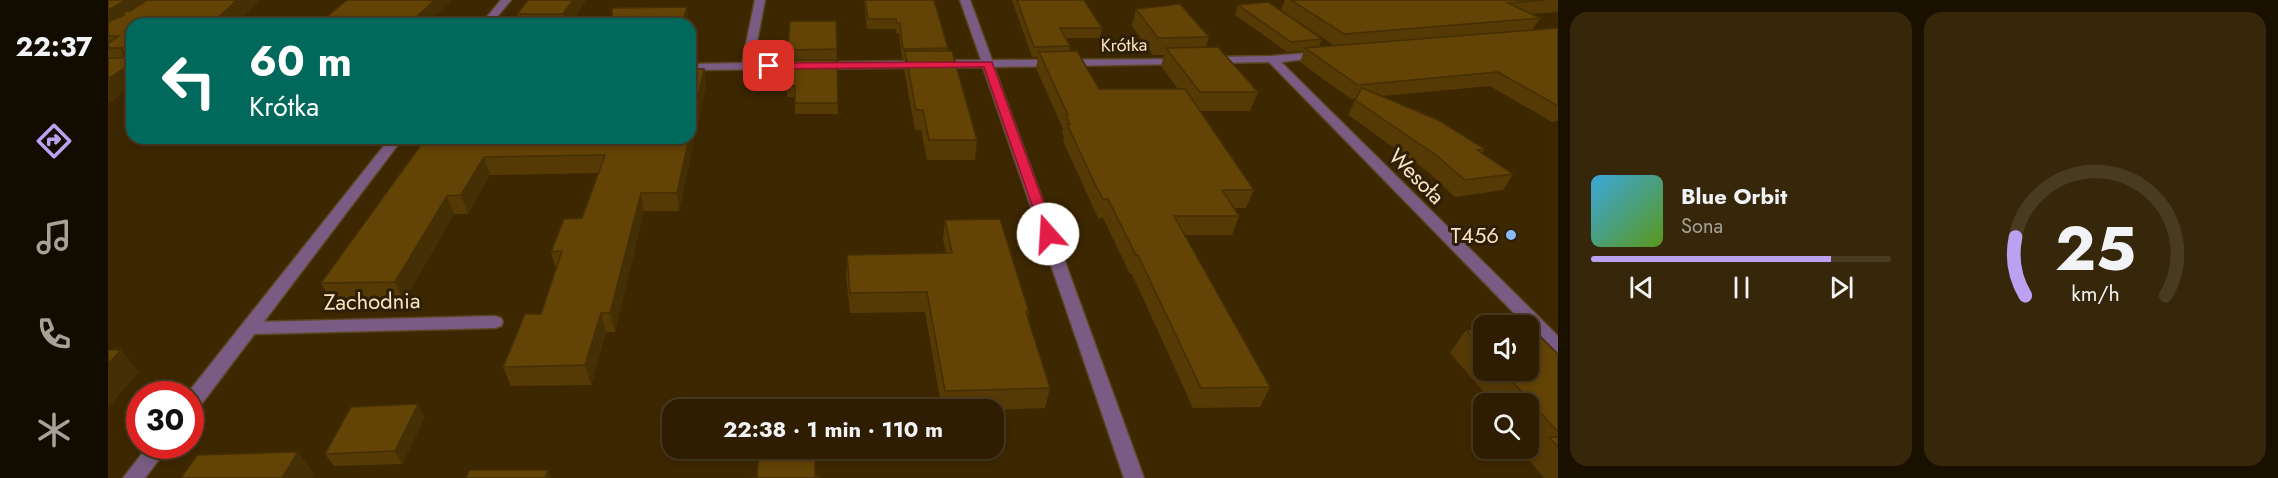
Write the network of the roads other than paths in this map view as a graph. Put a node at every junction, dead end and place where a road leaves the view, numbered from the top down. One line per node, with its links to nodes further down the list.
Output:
1 (506, 0): 4 (street)
2 (760, 0): 9 (street)
3 (965, 0): 7 (street)
4 (491, 18)
5 (1324, 46): 6 (street, Krótka)
6 (1272, 59): 7 (street, Krótka); 13 (street, Wesoła)
7 (988, 64): 9 (street, Krótka); 17 (street)
8 (696, 67): 9 (street, Krótka)
9 (747, 67)
10 (392, 144): 12 (street)
11 (495, 322): 12 (street, Zachodnia)
12 (250, 328): 14 (street)
13 (1558, 347)
14 (204, 387)
15 (148, 459): 16 (street)
16 (133, 478)
17 (1134, 478)

